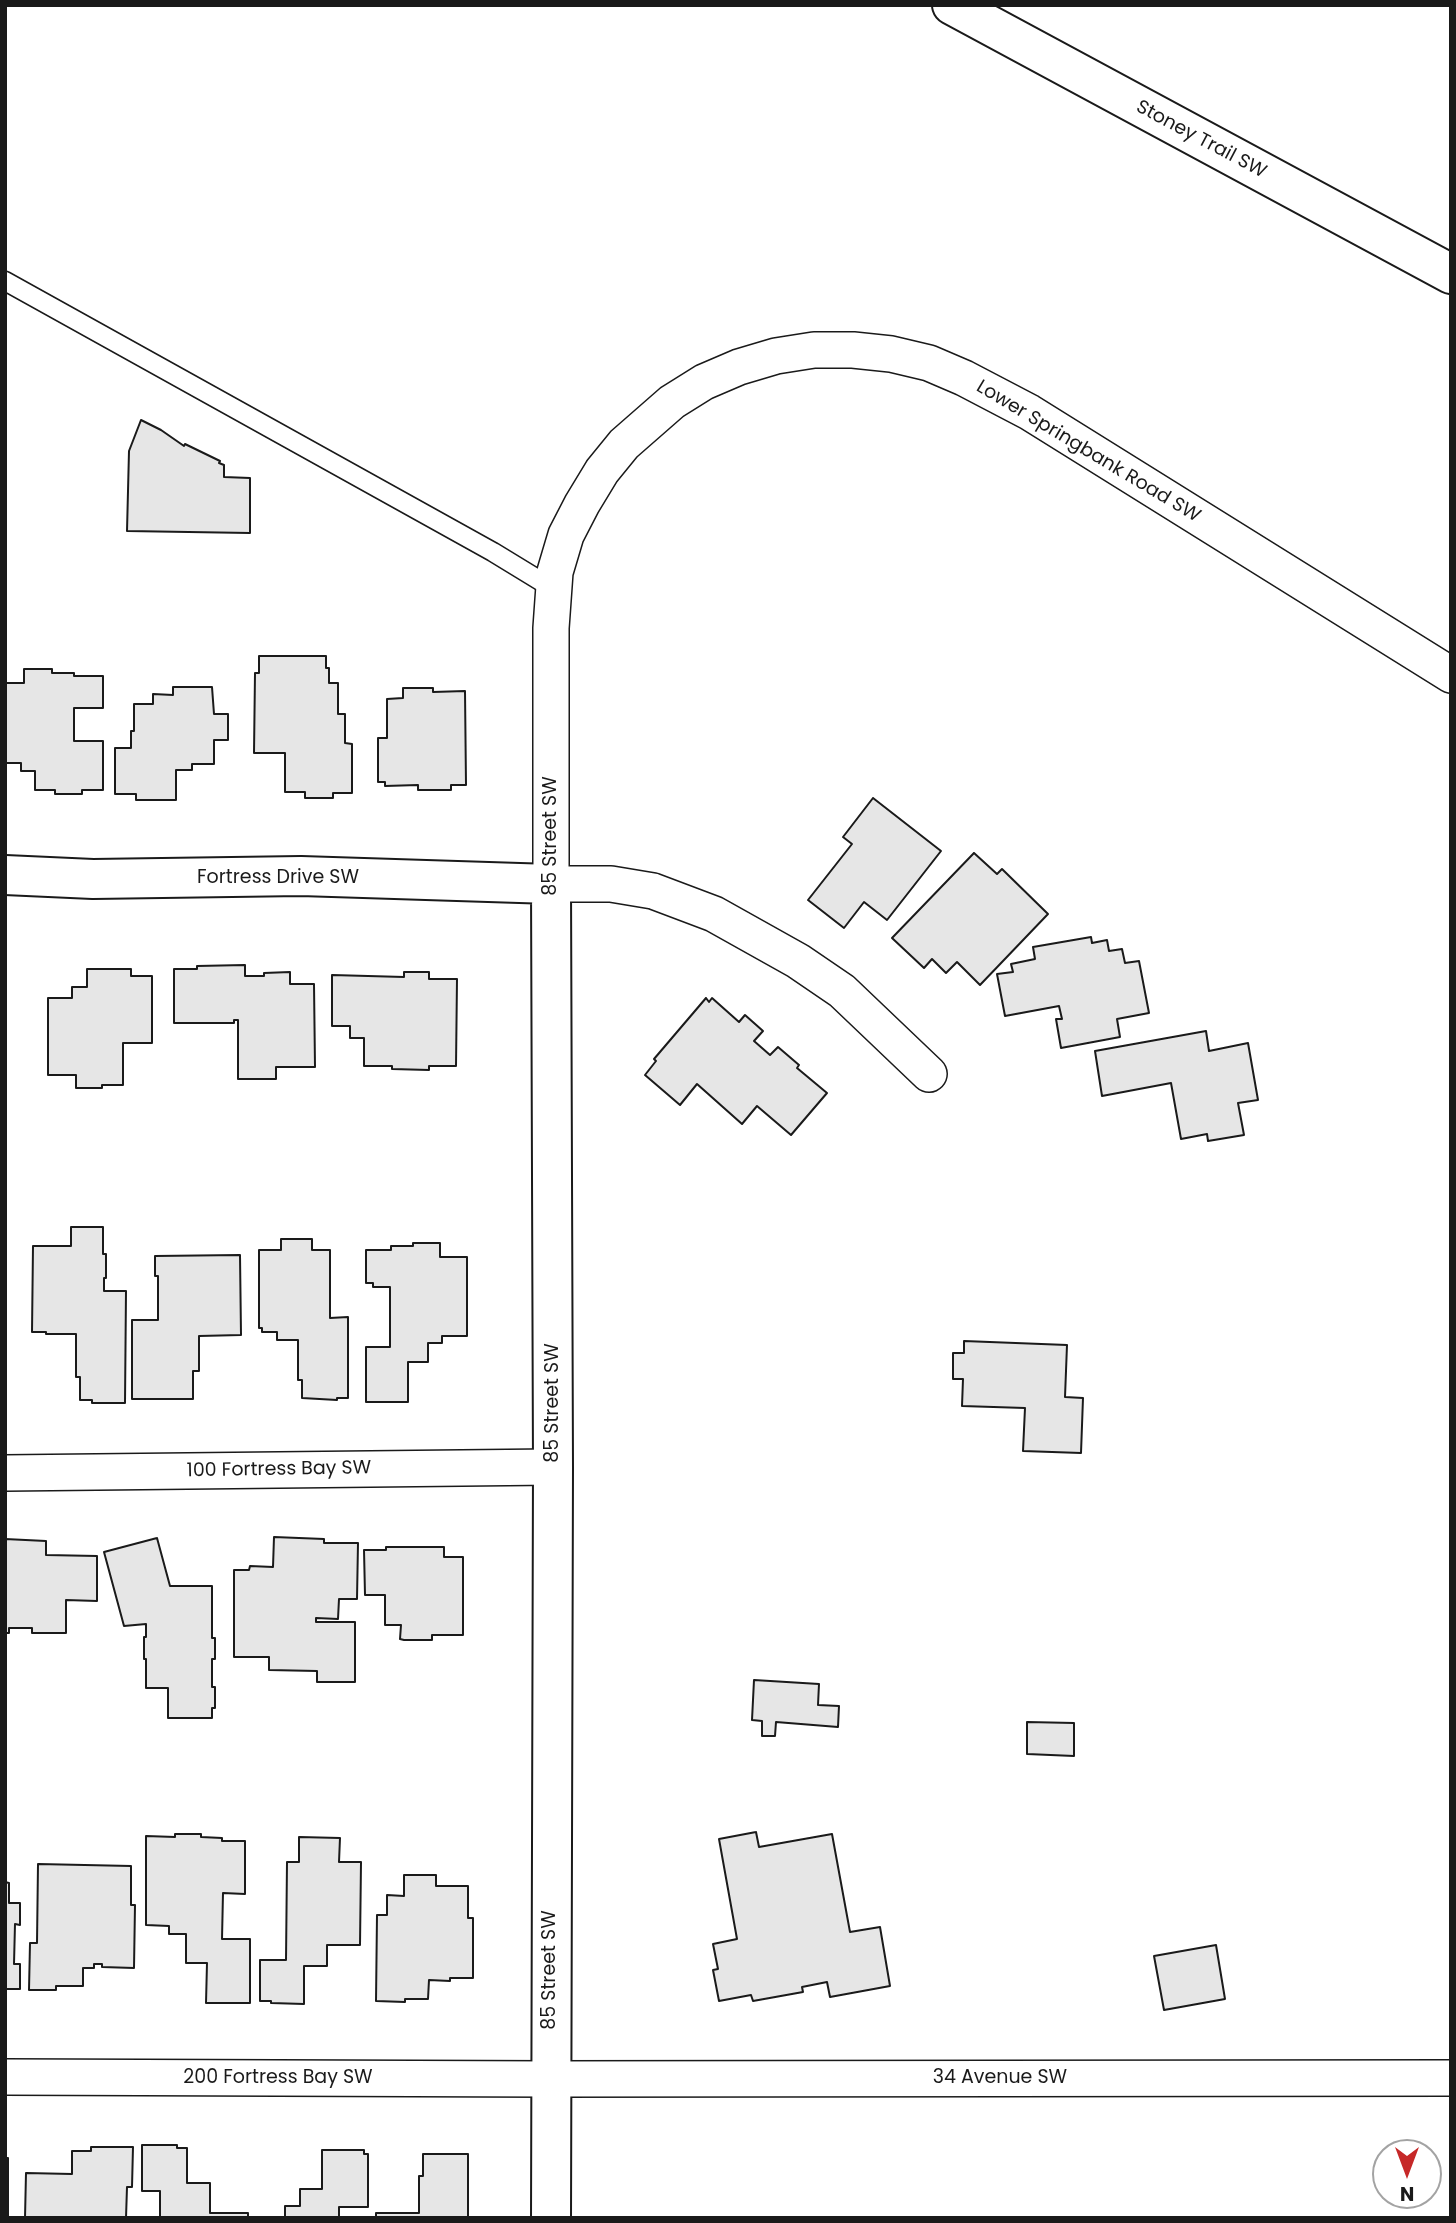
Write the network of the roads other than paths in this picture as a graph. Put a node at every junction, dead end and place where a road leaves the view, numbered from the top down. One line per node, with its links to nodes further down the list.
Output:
1 (952, 5): 2 (main road, Stoney Trail SW)
2 (1451, 274)
3 (5, 281): 4 (lane)
4 (552, 588): 5 (street, Lower Springbank Road SW); 7 (street, 85 Street SW)
5 (1451, 675)
6 (5, 875): 7 (main road, Fortress Drive SW)
7 (551, 884): 8 (street); 9 (main road, 85 Street SW)
8 (929, 1074)
9 (553, 1467): 10 (street, 100 Fortress Bay SW); 13 (main road, 85 Street SW)
10 (5, 1473)
11 (5, 2077): 13 (street, 200 Fortress Bay SW)
12 (1451, 2078): 13 (street, 34 Avenue SW)
13 (550, 2079): 14 (main road, 85 Street SW)
14 (551, 2218)

